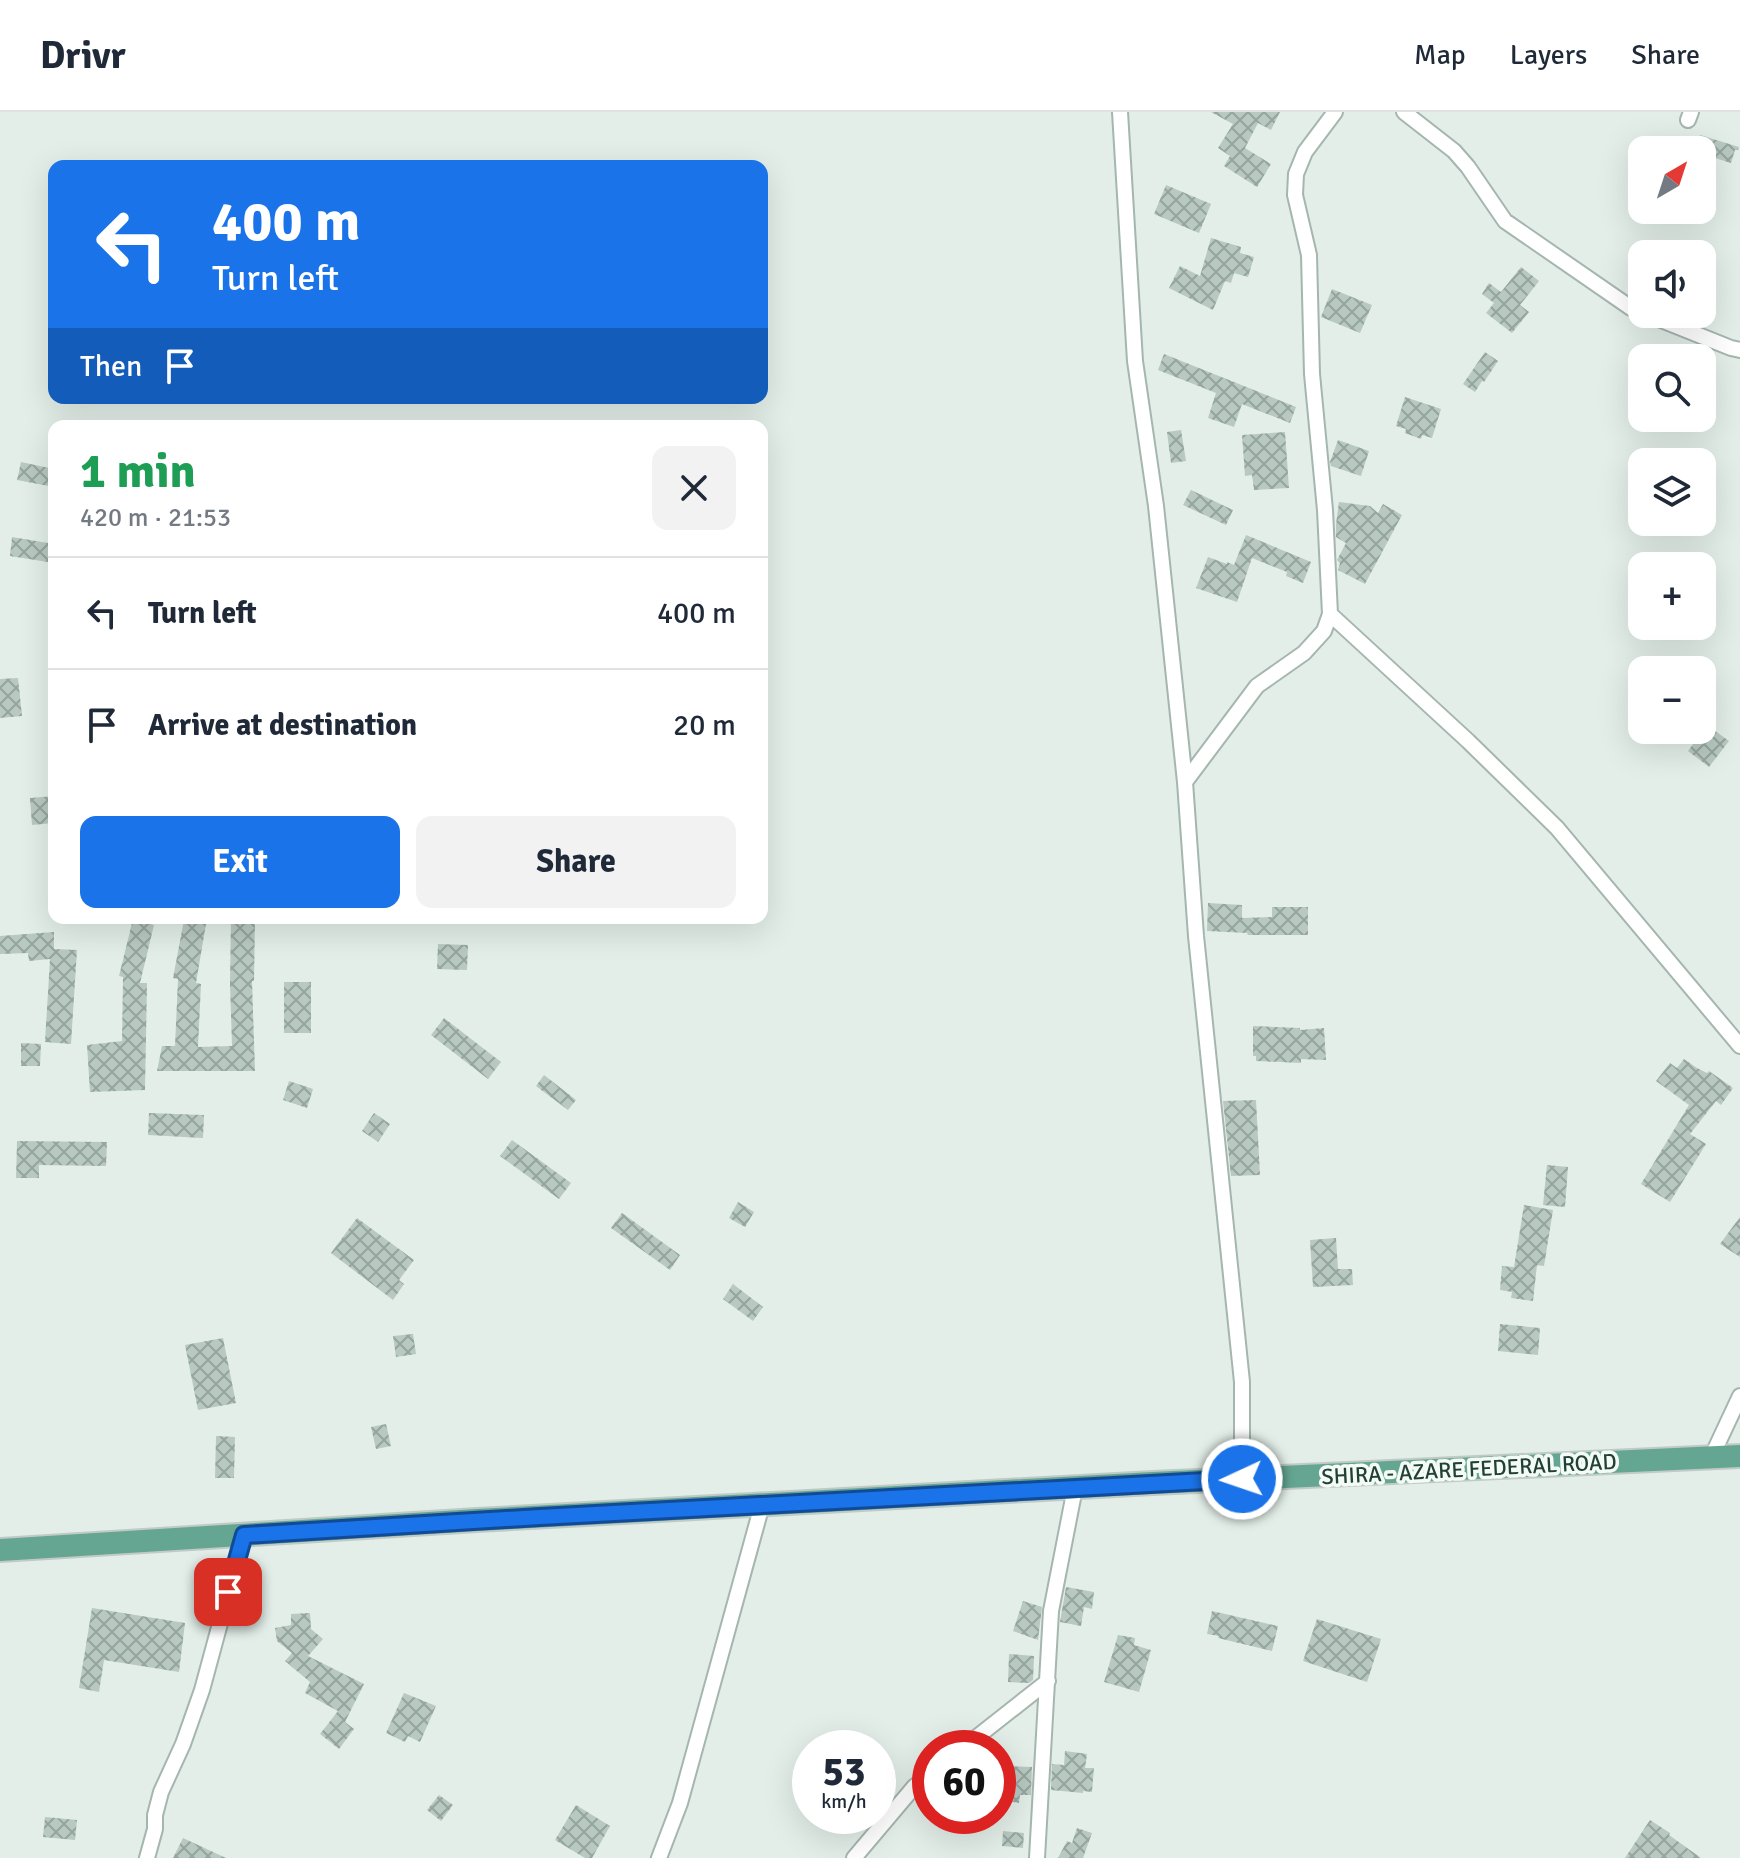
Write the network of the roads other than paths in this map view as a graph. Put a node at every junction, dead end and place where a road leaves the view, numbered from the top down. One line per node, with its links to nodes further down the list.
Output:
1 (1120, 112): 8 (street)
2 (1335, 112): 7 (street)
3 (1404, 112): 4 (street)
4 (1628, 306)
5 (1681, 328): 6 (street)
6 (1740, 350)
7 (1330, 614): 8 (street); 9 (street)
8 (1185, 782): 13 (street)
9 (1740, 1046)
10 (1740, 1396): 12 (street)
11 (1740, 1456): 12 (main road, SHIRA - AZARE FEDERAL ROAD)
12 (1711, 1458): 13 (main road, SHIRA - AZARE FEDERAL ROAD)
13 (1242, 1479): 14 (main road, SHIRA - AZARE FEDERAL ROAD)
14 (1075, 1488): 15 (main road, SHIRA - AZARE FEDERAL ROAD); 18 (street)
15 (762, 1505): 16 (main road, SHIRA - AZARE FEDERAL ROAD); 22 (street)
16 (244, 1535): 17 (main road, SHIRA - AZARE FEDERAL ROAD); 21 (street)
17 (0, 1550)
18 (1048, 1681): 19 (street); 24 (street)
19 (986, 1730)
20 (912, 1789): 23 (street)
21 (147, 1858)
22 (659, 1858)
23 (854, 1858)
24 (1037, 1858)

